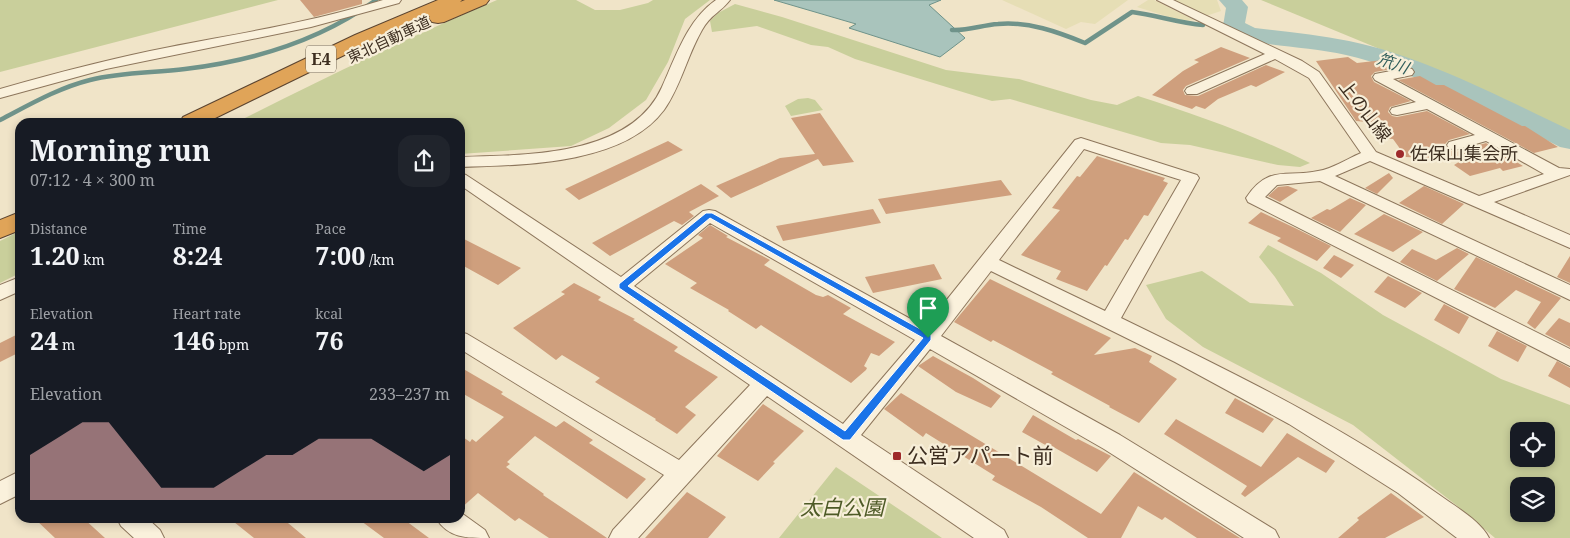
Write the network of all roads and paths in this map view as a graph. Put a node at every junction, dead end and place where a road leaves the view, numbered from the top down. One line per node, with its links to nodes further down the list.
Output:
1 (394, 0): 9 (street)
2 (453, 0): 12 (highway, 東北自動車道 / E4)
3 (480, 0): 13 (highway, 東北自動車道 / E4)
4 (724, 0): 17 (street)
5 (1163, 0): 6 (street, 上の山線)
6 (1276, 54): 8 (street); 16 (street, 上の山線)
7 (1407, 72): 10 (street)
8 (1192, 91)
9 (0, 94)
10 (1429, 104): 11 (street); 14 (street)
11 (1397, 111)
12 (198, 118)
13 (227, 118)
14 (1489, 136): 15 (street); 18 (street)
15 (1455, 146)
16 (1370, 155): 19 (street); 21 (street, 上の山線)
17 (465, 162)
18 (1564, 172): 21 (street)
19 (1322, 176): 31 (street); 35 (street)
20 (465, 181): 29 (street)
21 (1479, 202): 26 (street, 上の山線)
22 (15, 206): 23 (highway)
23 (0, 214)
24 (15, 222): 25 (highway)
25 (0, 230)
26 (1570, 242)
27 (987, 262): 32 (street); 32 (street); 33 (street)
28 (15, 286): 30 (street)
29 (622, 286): 33 (street); 36 (street)
30 (0, 293)
31 (1570, 293)
32 (1109, 321): 48 (street)
33 (928, 338): 37 (street); 47 (street)
34 (465, 342): 38 (street)
35 (1570, 358)
36 (765, 382): 37 (street); 38 (street)
37 (846, 437): 46 (street)
38 (682, 474): 45 (street)
39 (15, 484): 40 (street)
40 (0, 494)
41 (135, 523): 43 (street)
42 (456, 523): 44 (street)
43 (151, 538)
44 (476, 538)
45 (622, 538)
46 (995, 538)
47 (1266, 538)
48 (1476, 538)

